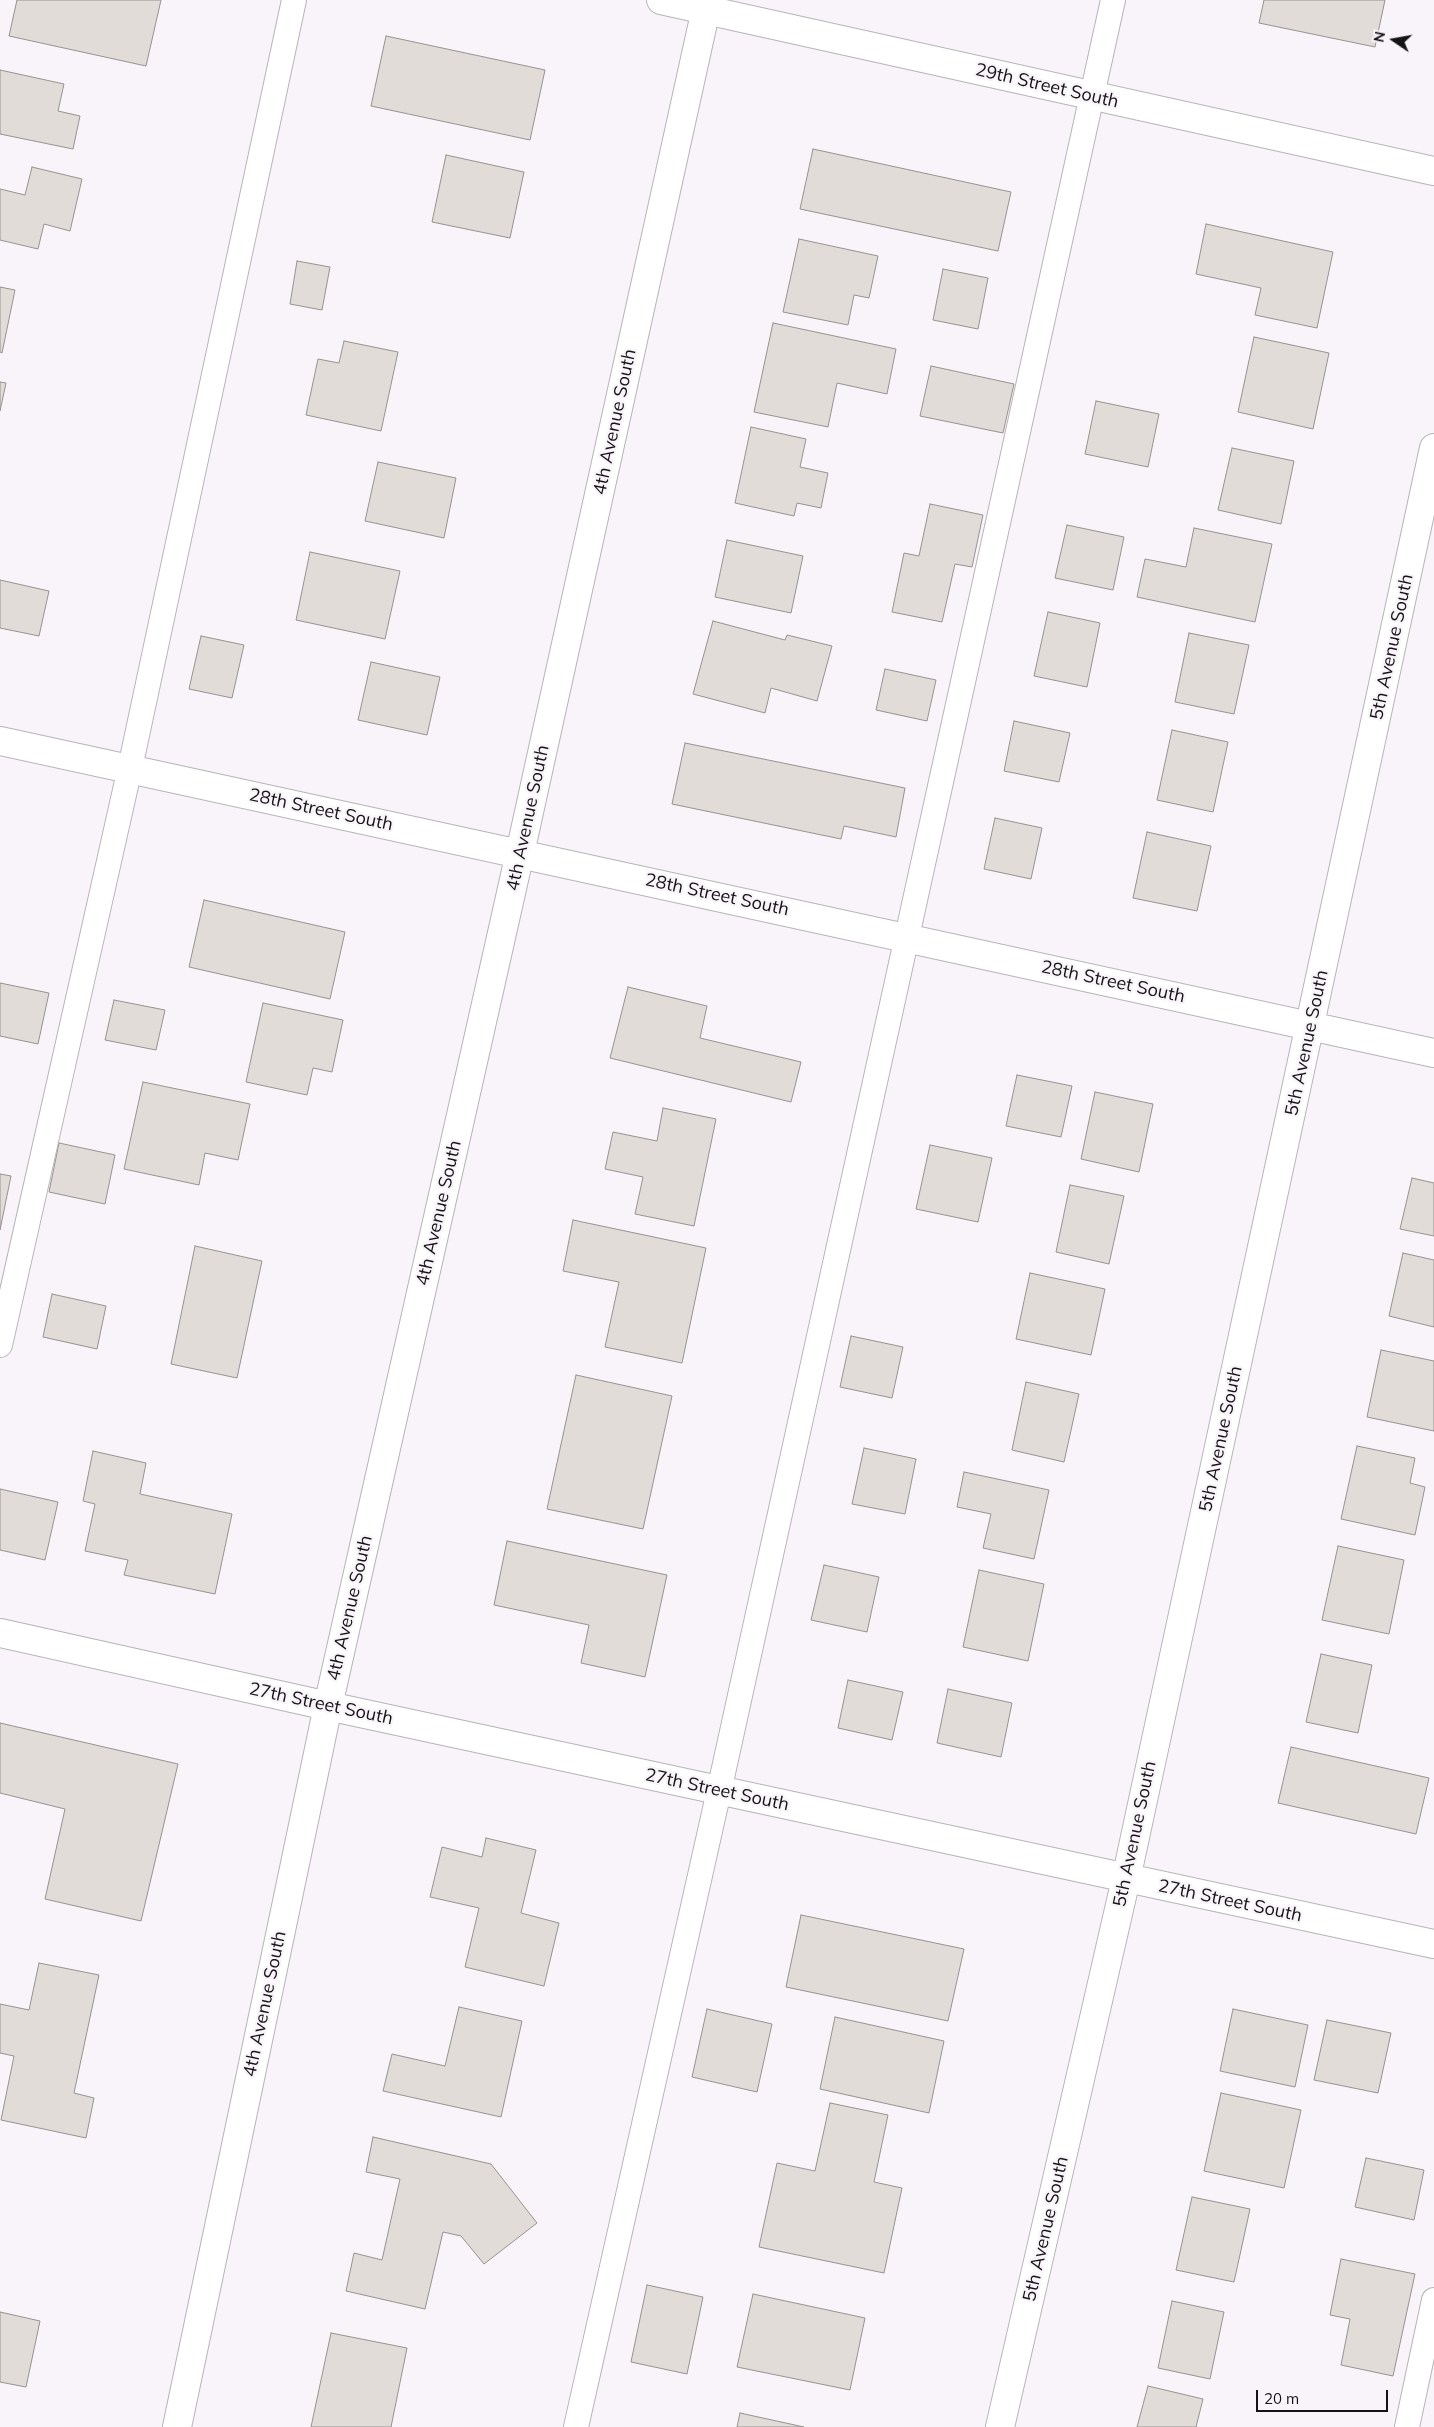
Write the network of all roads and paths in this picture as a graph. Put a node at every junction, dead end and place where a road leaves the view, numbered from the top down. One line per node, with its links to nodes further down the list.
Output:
1 (294, 0): 9 (lane)
2 (661, 0): 4 (street, 29th Street South)
3 (1113, 0): 5 (lane)
4 (706, 5): 5 (street, 29th Street South); 10 (street, 4th Avenue South)
5 (1092, 95): 6 (street, 29th Street South); 11 (lane)
6 (1434, 171)
7 (1434, 448): 12 (street, 5th Avenue South)
8 (0, 741): 9 (street, 28th Street South)
9 (130, 768): 10 (street, 28th Street South); 14 (lane)
10 (520, 852): 11 (street, 28th Street South); 16 (street, 4th Avenue South)
11 (906, 937): 12 (street, 28th Street South); 17 (lane)
12 (1311, 1025): 13 (street, 28th Street South); 18 (street, 5th Avenue South)
13 (1434, 1053)
14 (0, 1345)
15 (0, 1633): 16 (street, 27th Street South)
16 (328, 1706): 17 (street, 27th Street South); 21 (street, 4th Avenue South)
17 (719, 1791): 18 (street, 27th Street South); 22 (lane)
18 (1126, 1879): 19 (street, 27th Street South); 23 (street, 5th Avenue South)
19 (1434, 1944)
20 (1434, 2300): 24 (lane)
21 (177, 2427)
22 (576, 2427)
23 (1000, 2427)
24 (1407, 2427)

